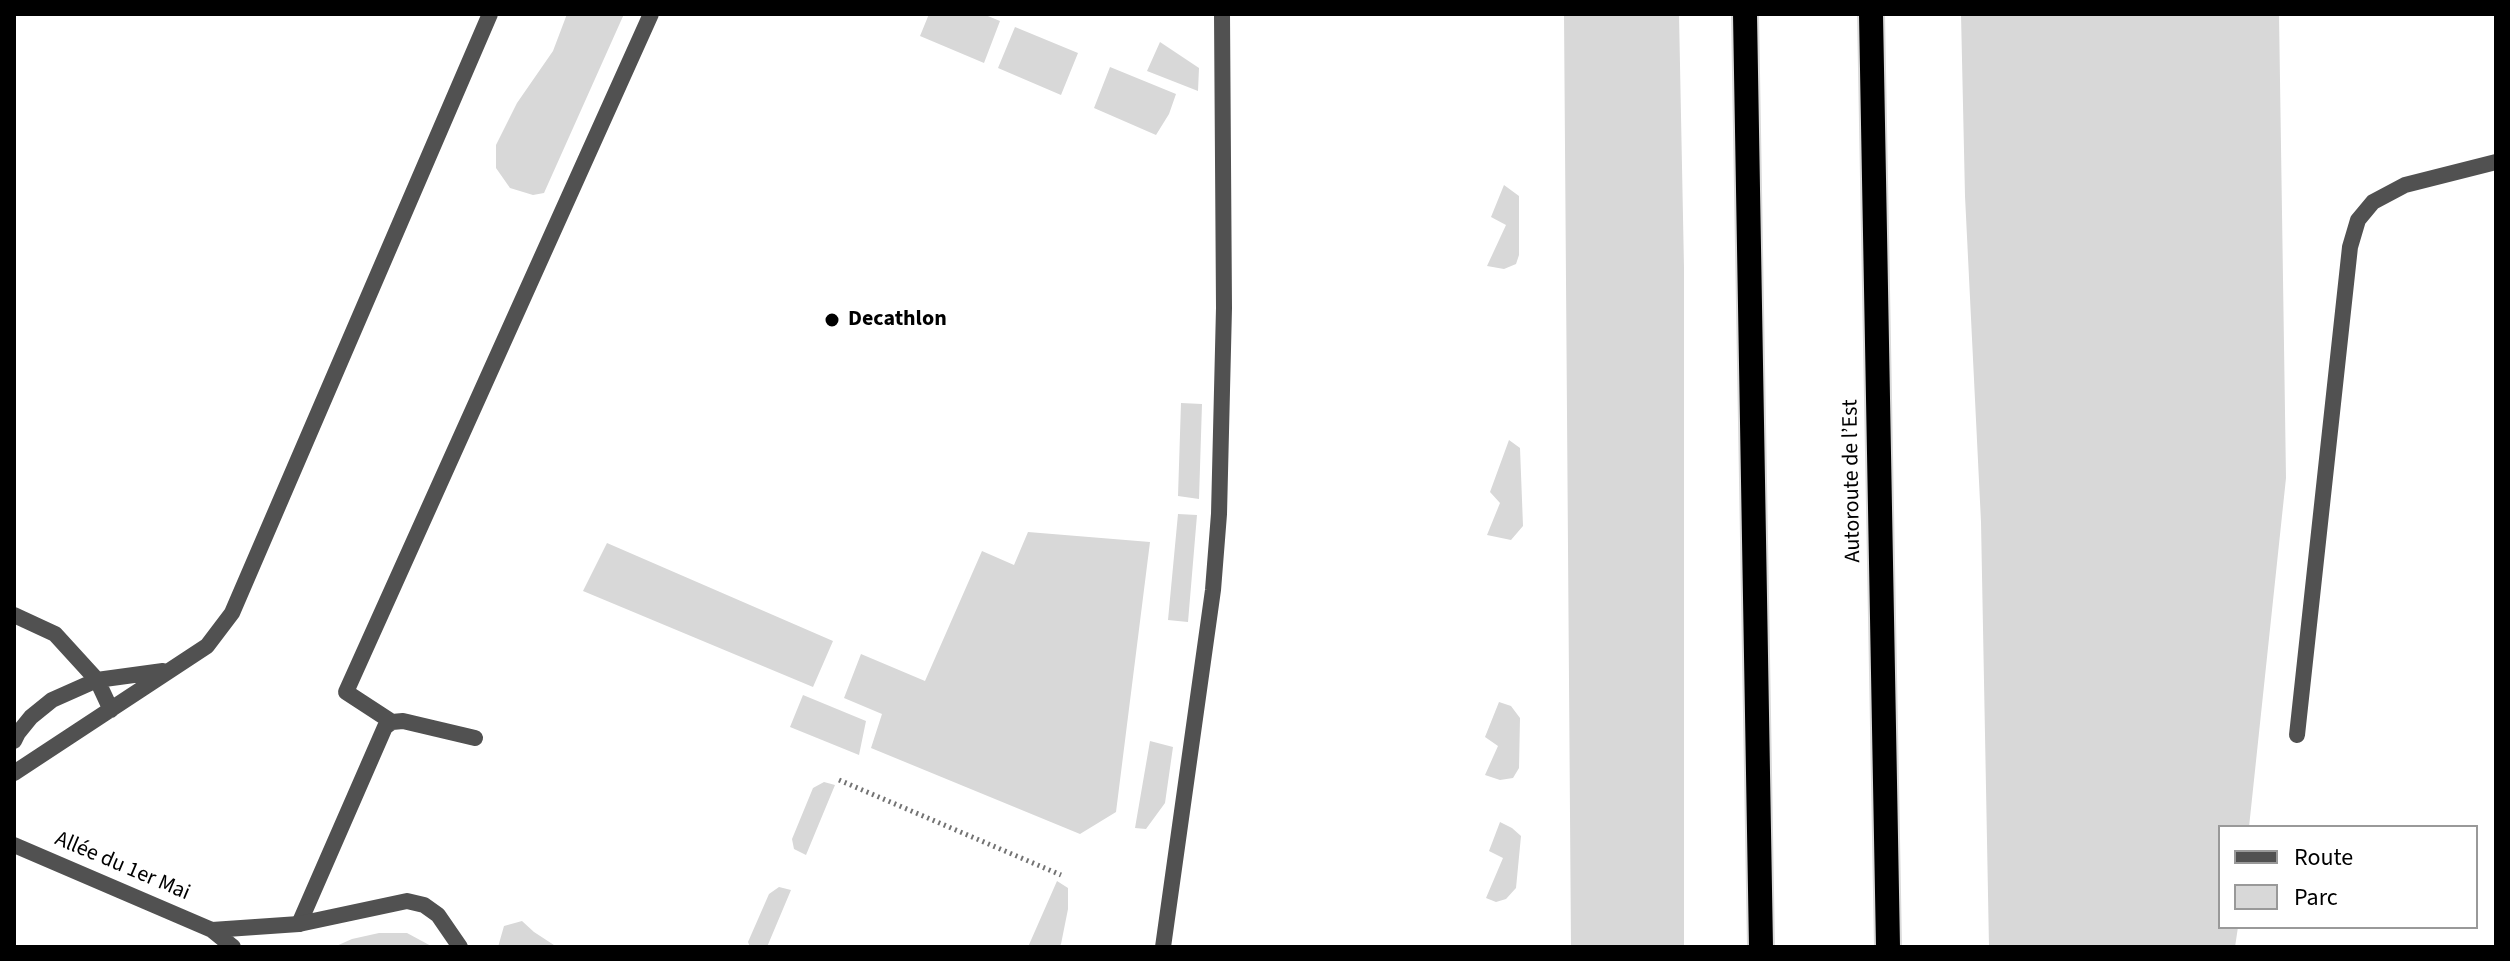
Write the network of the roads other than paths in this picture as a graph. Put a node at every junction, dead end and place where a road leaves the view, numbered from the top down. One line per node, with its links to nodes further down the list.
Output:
1 (490, 14): 8 (street)
2 (651, 14): 11 (street)
3 (1222, 14): 22 (street)
4 (1745, 14): 17 (highway)
5 (1871, 14): 25 (highway, Autoroute de l’Est)
6 (2496, 162): 12 (street)
7 (14, 615): 9 (street)
8 (169, 670): 9 (street); 10 (street)
9 (97, 680): 10 (street); 14 (street)
10 (111, 710): 15 (street)
11 (392, 722): 13 (street); 18 (street)
12 (2297, 735)
13 (475, 738)
14 (14, 741)
15 (14, 773)
16 (14, 845): 19 (street, Allée du 1er Mai)
17 (1760, 916): 23 (highway); 24 (highway)
18 (299, 924): 19 (street, Allée du 1er Mai); 21 (street, Allée du 1er Mai)
19 (212, 930): 20 (street, Allée du 1er Mai)
20 (233, 947)
21 (460, 947)
22 (1163, 947)
23 (1754, 947)
24 (1761, 947)
25 (1888, 947)

